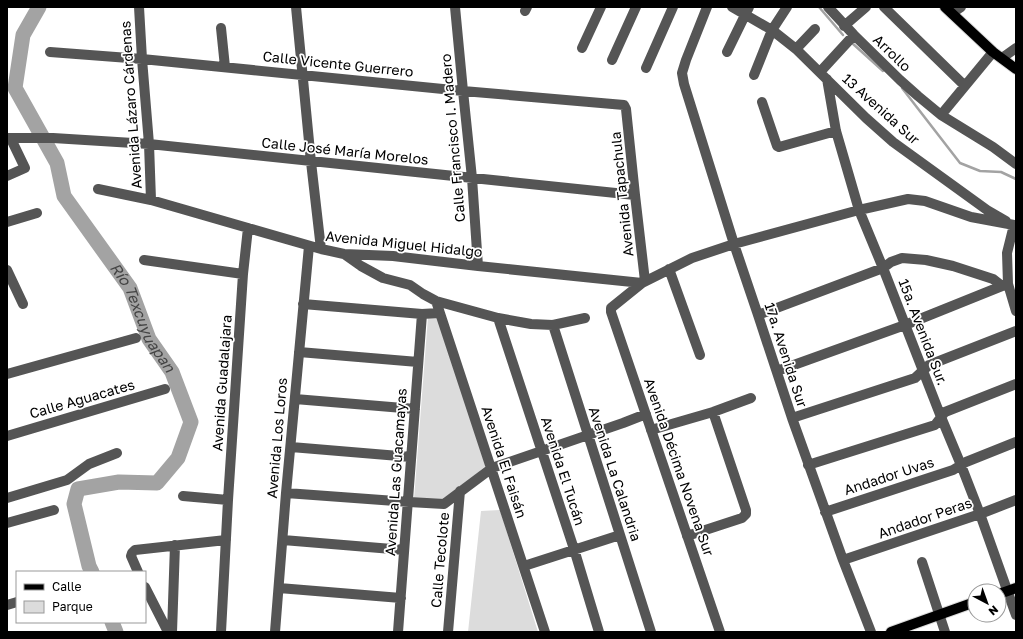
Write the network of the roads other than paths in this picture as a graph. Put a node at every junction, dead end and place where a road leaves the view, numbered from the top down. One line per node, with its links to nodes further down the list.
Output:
1 (139, 7): 28 (street, Avenida Lázaro Cárdenas)
2 (296, 7): 33 (street)
3 (456, 7): 37 (street, Calle Francisco I. Madero)
4 (601, 7): 21 (street)
5 (636, 7): 29 (street)
6 (673, 7): 31 (street)
7 (707, 7): 56 (street, 17a. Avenida Sur)
8 (732, 7): 14 (street, 13 Avenida Sur)
9 (787, 7): 19 (street)
10 (828, 7): 16 (street, Arrollo)
11 (866, 7): 16 (street)
12 (884, 7): 36 (street)
13 (961, 7): 15 (street)
14 (747, 10): 19 (street, 13 Avenida Sur); 25 (street)
15 (948, 10): 26 (main road)
16 (844, 26): 20 (street, Arrollo)
17 (221, 28): 30 (street)
18 (815, 28): 22 (street)
19 (772, 30): 22 (street, 13 Avenida Sur); 34 (street)
20 (854, 35): 35 (street); 40 (street, Arrollo)
21 (582, 48)
22 (796, 48): 35 (street, 13 Avenida Sur)
23 (1016, 48): 27 (street)
24 (50, 52): 28 (street, Calle Vicente Guerrero)
25 (727, 52)
26 (993, 52): 27 (main road); 36 (street)
27 (1002, 58): 32 (main road)
28 (142, 59): 30 (street, Calle Vicente Guerrero); 43 (street, Avenida Lázaro Cárdenas)
29 (612, 60)
30 (226, 67): 33 (street, Calle Vicente Guerrero)
31 (646, 68)
32 (1016, 69)
33 (302, 75): 37 (street, Calle Vicente Guerrero); 44 (street)
34 (754, 75)
35 (824, 76): 41 (street, 15a. Avenida Sur.); 54 (street, 13 Avenida Sur)
36 (965, 86): 40 (street)
37 (463, 91): 39 (street, Calle Vicente Guerrero); 47 (street, Calle Francisco I. Madero)
38 (762, 102): 41 (street)
39 (624, 105): 49 (street, Avenida Tapachula)
40 (941, 115): 45 (street, Arrollo)
41 (836, 131): 51 (street, 15a. Avenida Sur.)
42 (9, 139): 43 (street, Calle José María Morelos); 46 (street)
43 (149, 144): 44 (street, Calle José María Morelos); 50 (street, Avenida Lázaro Cárdenas)
44 (311, 162): 47 (street, Calle José María Morelos); 58 (street)
45 (1016, 164)
46 (7, 176)
47 (472, 178): 49 (street, Calle José María Morelos); 61 (street, Calle Francisco I. Madero)
48 (98, 189): 50 (street, Avenida Miguel Hidalgo)
49 (635, 195): 66 (street, Avenida Tapachula)
50 (151, 200): 55 (street, Avenida Miguel Hidalgo)
51 (859, 210): 54 (street); 56 (street); 62 (street, 15a. Avenida Sur.)
52 (37, 213): 53 (street)
53 (7, 222)
54 (1015, 226): 67 (street)
55 (248, 228): 57 (street, Avenida Miguel Hidalgo); 65 (street, Avenida Guadalajara)
56 (734, 244): 64 (street); 74 (street, 17a. Avenida Sur)
57 (309, 246): 58 (street, Avenida Miguel Hidalgo); 70 (street, Avenida Los Loros)
58 (321, 249): 59 (street, Avenida Miguel Hidalgo)
59 (344, 254): 61 (street, Avenida Miguel Hidalgo); 68 (street)
60 (144, 260): 65 (street)
61 (478, 266): 66 (street, Avenida Miguel Hidalgo)
62 (883, 268): 67 (street); 74 (street); 78 (street, 15a. Avenida Sur.)
63 (7, 270): 69 (street)
64 (669, 270): 66 (street); 82 (street)
65 (243, 274): 111 (street, Avenida Guadalajara)
66 (644, 282): 93 (street, Avenida Décima Novena Sur)
67 (1005, 285): 71 (street); 78 (street)
68 (436, 301): 72 (street, Avenida El Faisán); 75 (street)
69 (23, 304)
70 (303, 304): 73 (street); 81 (street, Avenida Los Loros)
71 (1016, 311)
72 (439, 313): 73 (street); 106 (street, Avenida El Faisán)
73 (422, 314): 83 (street, Avenida Las Guacamayas)
74 (758, 315): 84 (street, 17a. Avenida Sur)
75 (498, 318): 77 (street); 101 (street, Avenida El Tucán)
76 (585, 318): 77 (street)
77 (553, 325): 97 (street, Avenida La Calandria)
78 (905, 325): 84 (street); 85 (street, 15a. Avenida Sur.)
79 (1016, 331): 85 (street)
80 (136, 338): 86 (street)
81 (299, 352): 83 (street); 90 (street, Avenida Los Loros)
82 (700, 355)
83 (418, 362): 91 (street, Avenida Las Guacamayas)
84 (777, 371): 94 (street, 17a. Avenida Sur)
85 (922, 371): 94 (street); 95 (street, 15a. Avenida Sur.)
86 (7, 374)
87 (1016, 384): 95 (street)
88 (165, 389): 98 (street, Calle Aguacates)
89 (751, 398): 92 (street)
90 (295, 399): 91 (street); 100 (street, Avenida Los Loros)
91 (415, 409): 103 (street, Avenida Las Guacamayas)
92 (713, 412): 96 (street); 119 (street)
93 (646, 414): 96 (street, Avenida Décima Novena Sur); 97 (street)
94 (792, 418): 104 (street, 17a. Avenida Sur)
95 (940, 418): 104 (street); 105 (street, 15a. Avenida Sur.)
96 (651, 430): 119 (street, Avenida Décima Novena Sur)
97 (588, 434): 101 (street); 118 (street, Avenida La Calandria)
98 (7, 436)
99 (1016, 442): 105 (street, Andador Uvas)
100 (290, 447): 103 (street); 108 (street, Avenida Los Loros)
101 (541, 451): 106 (street); 123 (street, Avenida El Tucán)
102 (117, 453): 110 (street)
103 (411, 457): 113 (street, Avenida Las Guacamayas)
104 (808, 465): 115 (street, 17a. Avenida Sur)
105 (961, 465): 115 (street, Andador Uvas); 116 (street, 15a. Avenida Sur.)
106 (492, 468): 107 (street); 127 (street, Avenida El Faisán)
107 (460, 491): 113 (street); 141 (street, Calle Tecolote)
108 (286, 493): 113 (street); 121 (street, Avenida Los Loros)
109 (183, 496): 111 (street)
110 (7, 498)
111 (228, 500): 120 (street, Avenida Guadalajara)
112 (1016, 500): 116 (street, Andador Peras)
113 (409, 502): 124 (street, Avenida Las Guacamayas)
114 (54, 510): 117 (street)
115 (825, 512): 125 (street, 17a. Avenida Sur)
116 (980, 514): 125 (street, Andador Peras); 131 (street, 15a. Avenida Sur.)
117 (7, 523)
118 (620, 535): 123 (street); 144 (street, Avenida La Calandria)
119 (687, 536): 145 (street, Avenida Décima Novena Sur)
120 (226, 540): 122 (street); 138 (street, Avenida Guadalajara)
121 (283, 540): 124 (street); 129 (street, Avenida Los Loros)
122 (175, 545): 128 (street); 137 (street)
123 (574, 549): 127 (street); 143 (street, Avenida El Tucán)
124 (404, 550): 132 (street, Avenida Las Guacamayas)
125 (843, 560): 146 (street, 17a. Avenida Sur)
126 (922, 562): 134 (street)
127 (524, 566): 142 (street, Avenida El Faisán)
128 (138, 571)
129 (279, 588): 132 (street); 139 (street, Avenida Los Loros)
130 (146, 589): 136 (street)
131 (1008, 591): 135 (street, 15a. Avenida Sur.)
132 (401, 598): 140 (street, Avenida Las Guacamayas)
133 (967, 605): 134 (main road)
134 (939, 615): 147 (main road); 148 (street)
135 (1016, 615)
136 (168, 632)
137 (172, 632)
138 (221, 632)
139 (275, 632)
140 (398, 632)
141 (448, 632)
142 (545, 632)
143 (600, 632)
144 (651, 632)
145 (720, 632)
146 (871, 632)
147 (891, 632)
148 (945, 632)

